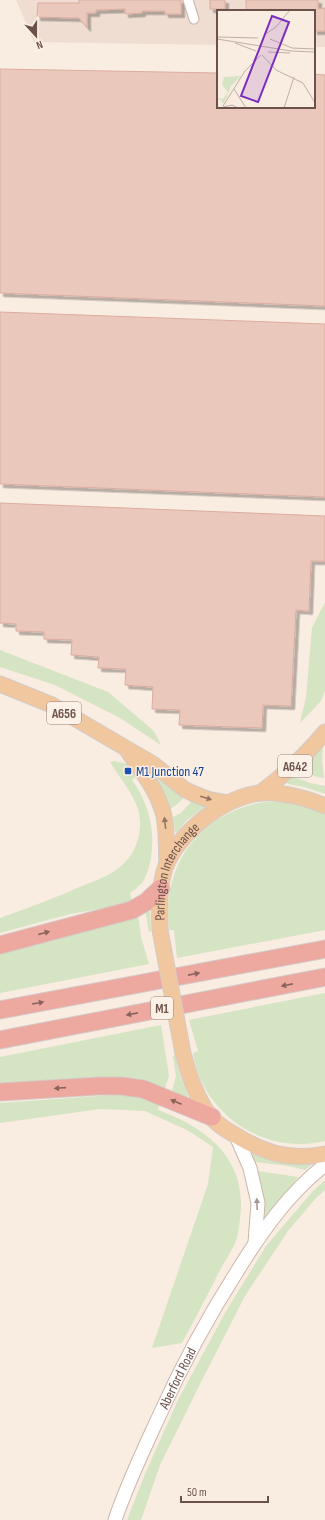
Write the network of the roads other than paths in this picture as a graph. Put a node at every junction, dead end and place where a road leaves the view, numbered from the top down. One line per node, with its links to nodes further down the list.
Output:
1 (188, 0): 2 (street)
2 (194, 18)
3 (0, 684): 5 (main road, A656)
4 (325, 732): 6 (main road, A642)
5 (126, 748): 7 (main road, A656, one-way to 7); 9 (main road, A656, one-way to 5)
6 (260, 794): 7 (main road, Parlington Interchange); 8 (main road, Parlington Interchange)
7 (228, 803): 9 (main road, Parlington Interchange)
8 (325, 806)
9 (167, 862): 10 (main road, Parlington Interchange)
10 (161, 888): 11 (highway, one-way to 10); 17 (main road, Parlington Interchange, bridge)
11 (0, 945)
12 (325, 949): 14 (highway, M1, one-way to 12)
13 (325, 977): 15 (highway, M1, one-way to 15)
14 (0, 1010)
15 (0, 1040)
16 (0, 1092): 17 (highway, one-way to 16)
17 (212, 1117): 18 (main road, Parlington Interchange)
18 (236, 1136): 19 (main road, Parlington Interchange); 21 (main road, Aberford Road, one-way to 18)
19 (325, 1154)
20 (325, 1166): 21 (main road, Aberford Road)
21 (254, 1243): 22 (main road, Aberford Road)
22 (115, 1520)

